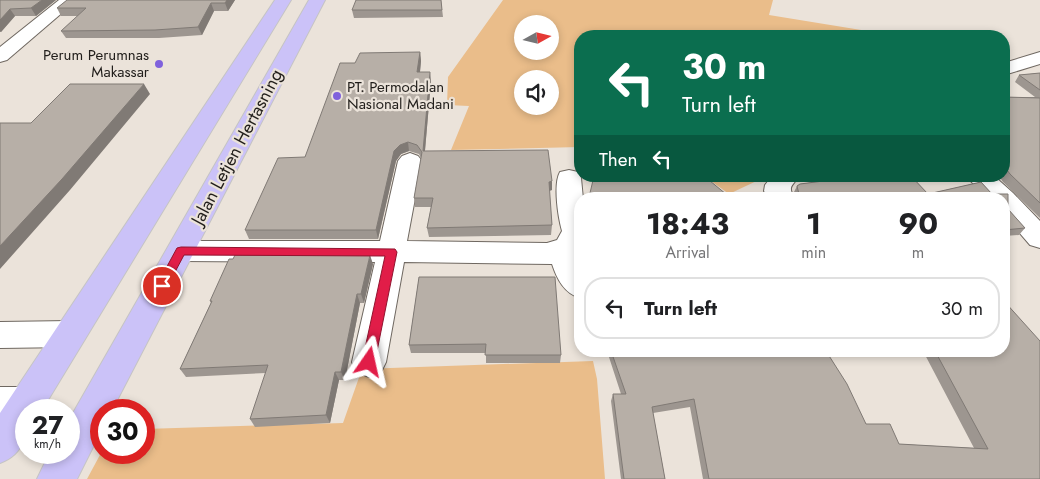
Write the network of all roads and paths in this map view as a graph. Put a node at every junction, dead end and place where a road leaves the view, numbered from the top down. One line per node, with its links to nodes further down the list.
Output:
1 (69, 0): 4 (street)
2 (283, 0): 8 (main road, Jalan Letjen Hertasning)
3 (317, 0): 6 (main road, Jalan Letjen Hertasning)
4 (0, 56)
5 (1040, 58): 7 (street)
6 (279, 67): 8 (main road); 16 (main road, Jalan Letjen Hertasning)
7 (1010, 67)
8 (239, 68): 20 (main road, Jalan Letjen Hertasning)
9 (410, 160): 17 (street)
10 (569, 178): 14 (street)
11 (985, 182): 12 (street)
12 (996, 192)
13 (1010, 206): 15 (street)
14 (574, 237): 17 (street); 18 (street)
15 (1040, 238)
16 (181, 251): 17 (street); 24 (main road, Jalan Letjen Hertasning)
17 (391, 252): 21 (street)
18 (574, 280)
19 (0, 334): 20 (street)
20 (70, 334): 22 (main road, Jalan Letjen Hertasning)
21 (369, 362)
22 (13, 403): 23 (main road, Jalan Letjen Hertasning)
23 (0, 445)
24 (56, 479)

